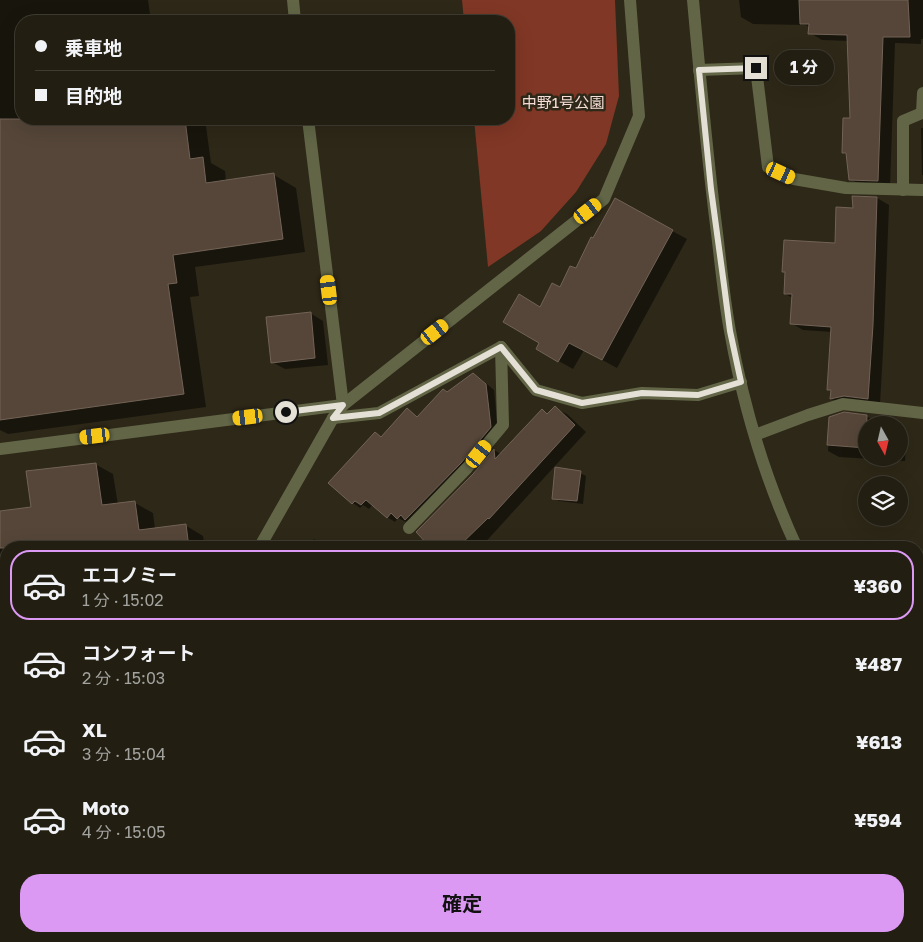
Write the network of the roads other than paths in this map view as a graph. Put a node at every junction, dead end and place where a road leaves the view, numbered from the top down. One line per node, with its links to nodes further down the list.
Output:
1 (293, 0): 4 (street)
2 (630, 0): 12 (street)
3 (693, 0): 5 (street)
4 (294, 15)
5 (699, 70): 8 (street); 11 (street)
6 (923, 93): 8 (street)
7 (309, 125): 12 (street)
8 (903, 190): 9 (street)
9 (923, 190)
10 (501, 347): 11 (street); 14 (street); 17 (street)
11 (741, 382): 15 (street)
12 (343, 405): 14 (street); 16 (street)
13 (923, 413): 15 (street)
14 (333, 418): 18 (street)
15 (755, 434): 19 (street)
16 (0, 448)
17 (409, 528)
18 (263, 541)
19 (794, 541)

